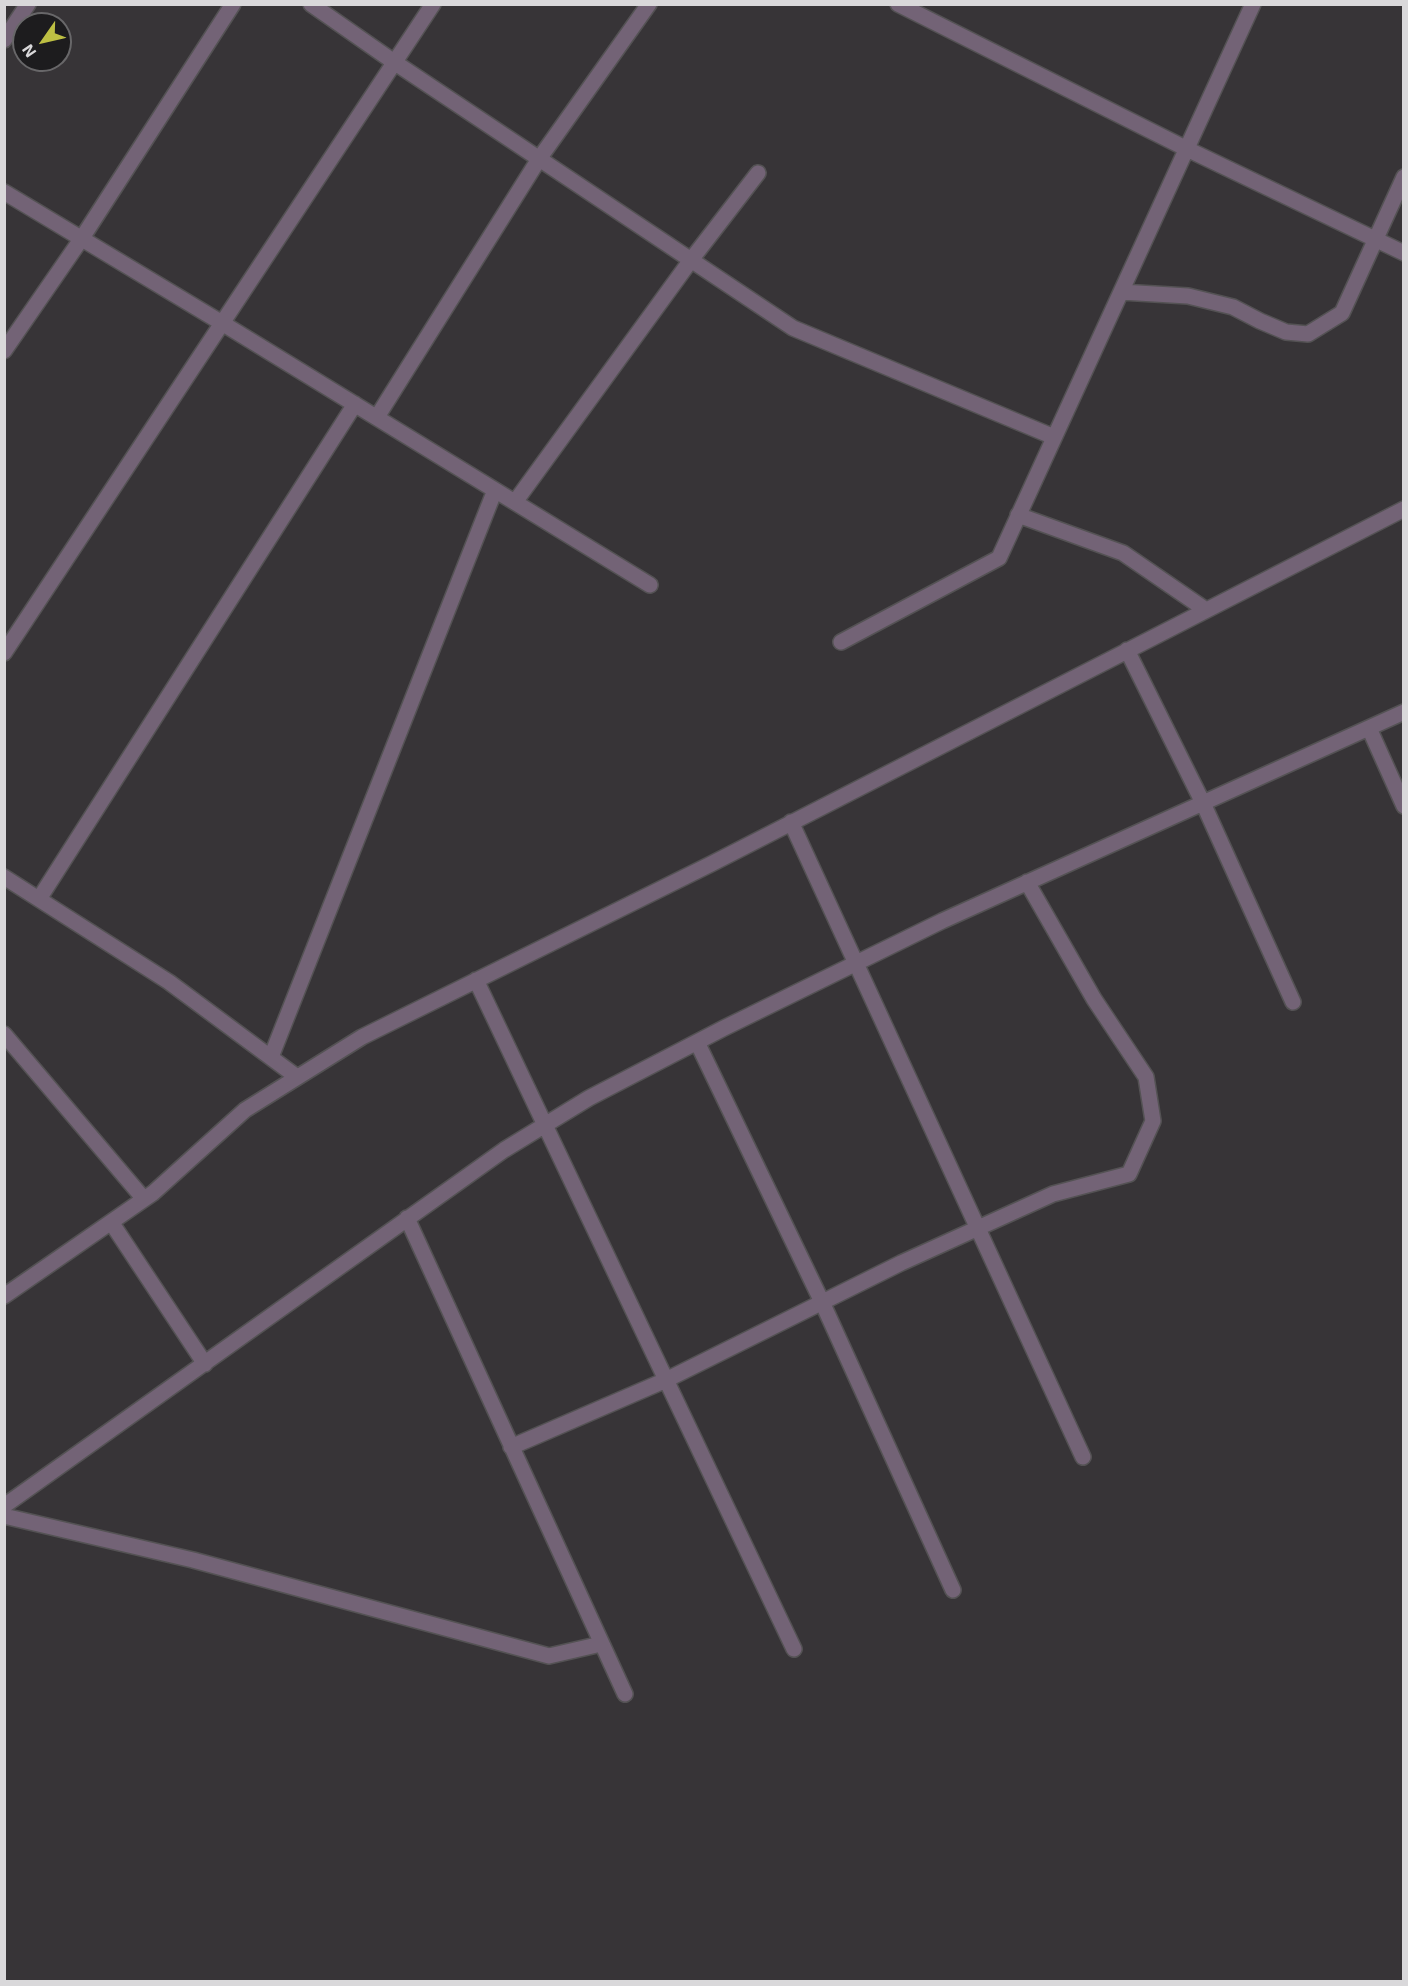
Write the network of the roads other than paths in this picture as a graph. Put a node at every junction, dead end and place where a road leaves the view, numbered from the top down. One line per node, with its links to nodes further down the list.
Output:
1 (28, 4): 8 (street)
2 (233, 4): 15 (street)
3 (311, 4): 9 (street)
4 (433, 4): 9 (street)
5 (649, 4): 11 (street)
6 (898, 4): 10 (street)
7 (1253, 4): 10 (street)
8 (4, 40)
9 (394, 62): 11 (street); 20 (street)
10 (1187, 149): 16 (street); 19 (street)
11 (539, 159): 18 (street); 23 (street)
12 (758, 173): 18 (street)
13 (1404, 177): 16 (street)
14 (4, 192): 15 (street)
15 (82, 238): 20 (street); 21 (street)
16 (1375, 240): 17 (street); 19 (street)
17 (1404, 254)
18 (691, 260): 24 (street); 26 (street)
19 (1121, 292): 24 (street)
20 (222, 323): 22 (street); 33 (street)
21 (4, 351)
22 (355, 404): 23 (street); 41 (street)
23 (377, 417): 25 (street)
24 (1054, 437): 28 (street)
25 (495, 490): 26 (street); 47 (street)
26 (515, 502): 29 (street)
27 (1404, 509): 30 (street)
28 (1018, 515): 30 (street); 31 (street)
29 (650, 585)
30 (1206, 610): 32 (street)
31 (841, 642)
32 (1127, 650): 36 (street); 38 (street)
33 (4, 653)
34 (1404, 712): 35 (street)
35 (1369, 728): 36 (street); 37 (street)
36 (1203, 802): 40 (street); 44 (street)
37 (1404, 806)
38 (791, 822): 42 (street); 43 (street)
39 (4, 877): 41 (street)
40 (1027, 882): 42 (street); 53 (street)
41 (39, 899): 47 (street)
42 (855, 963): 46 (street); 53 (street)
43 (476, 980): 48 (street); 49 (street)
44 (1293, 1002)
45 (4, 1034): 50 (street)
46 (697, 1042): 49 (street); 55 (street)
47 (271, 1058): 48 (street)
48 (297, 1077): 50 (street)
49 (545, 1125): 51 (street); 57 (street)
50 (144, 1199): 52 (street)
51 (407, 1218): 56 (street); 58 (street)
52 (111, 1222): 54 (street); 56 (street)
53 (979, 1228): 55 (street); 59 (street)
54 (4, 1296)
55 (822, 1302): 57 (street); 62 (street)
56 (204, 1364): 60 (street)
57 (666, 1380): 58 (street); 64 (street)
58 (511, 1446): 63 (street)
59 (1083, 1457)
60 (4, 1506)
61 (4, 1516): 63 (street)
62 (953, 1590)
63 (601, 1644): 65 (street)
64 (794, 1649)
65 (626, 1694)

